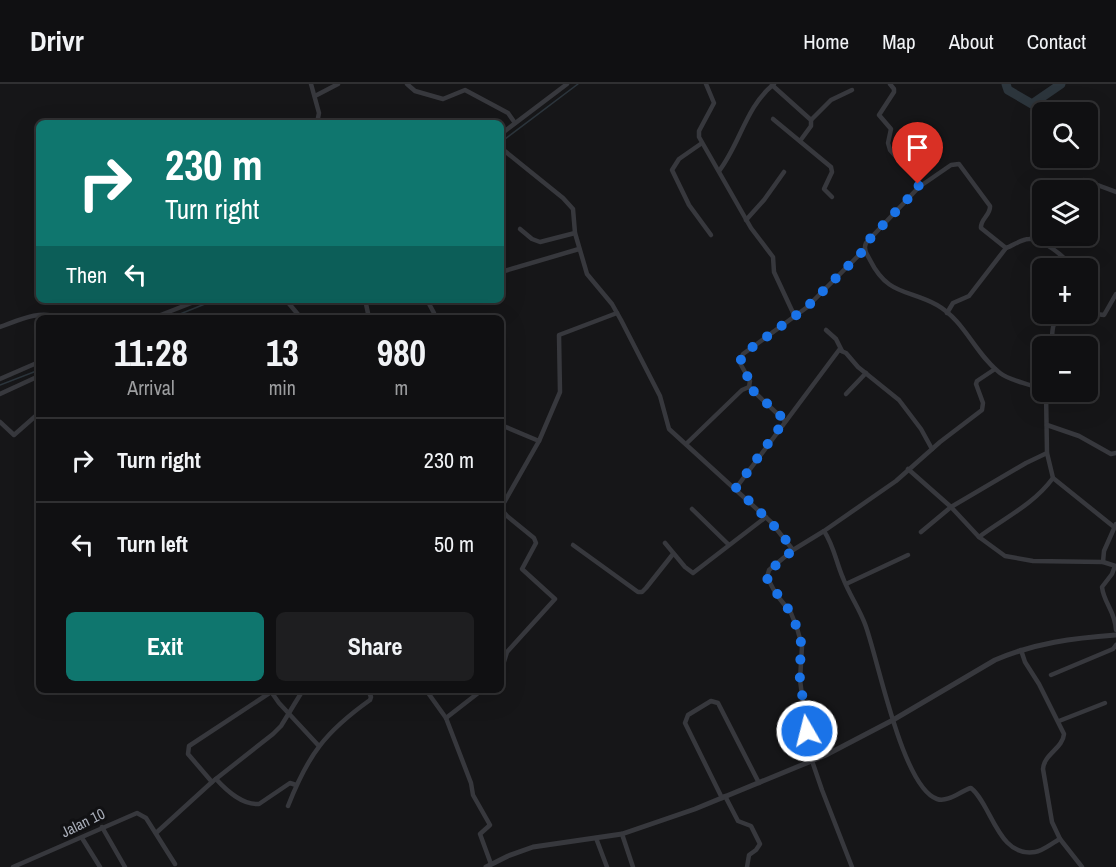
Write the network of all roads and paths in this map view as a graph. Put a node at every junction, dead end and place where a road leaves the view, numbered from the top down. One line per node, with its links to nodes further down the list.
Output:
1 (311, 84): 10 (street)
2 (338, 84): 10 (street)
3 (407, 84): 8 (street)
4 (706, 84): 17 (street)
5 (890, 84): 22 (street)
6 (565, 85): 14 (street)
7 (773, 85): 13 (street); 19 (street)
8 (463, 87): 14 (street)
9 (852, 90): 13 (street)
10 (315, 96): 12 (street)
11 (773, 119): 16 (street)
12 (318, 120)
13 (811, 120): 16 (street)
14 (515, 123): 15 (street)
15 (504, 132)
16 (800, 141): 24 (street)
17 (702, 143): 19 (street); 28 (street)
18 (504, 152): 27 (street)
19 (719, 171): 25 (street)
20 (784, 172): 25 (street)
21 (1098, 185): 23 (street)
22 (919, 187): 29 (street); 31 (street)
23 (1116, 192)
24 (832, 197)
25 (747, 220): 45 (street)
26 (520, 229): 27 (street)
27 (575, 233): 30 (street)
28 (711, 235)
29 (1006, 248): 32 (street); 39 (street)
30 (579, 249): 33 (street); 38 (street)
31 (865, 249): 39 (street); 45 (street)
32 (1066, 258)
33 (504, 271)
34 (1116, 294): 40 (street)
35 (191, 303): 37 (street)
36 (289, 303): 43 (street)
37 (173, 310): 41 (street); 42 (street)
38 (617, 313): 64 (street); 65 (street)
39 (948, 313): 50 (street)
40 (1098, 314)
41 (160, 315)
42 (175, 315)
43 (299, 315)
44 (36, 316): 46 (street)
45 (795, 317): 54 (street)
46 (0, 327)
47 (826, 330): 48 (street)
48 (842, 351): 51 (street); 60 (street)
49 (36, 363): 53 (street)
50 (995, 369): 55 (street); 66 (street)
51 (866, 373): 57 (street); 66 (street)
52 (36, 377): 56 (street)
53 (0, 379)
54 (749, 387): 60 (street); 65 (street)
55 (1032, 387)
56 (0, 394)
57 (846, 394)
58 (1045, 402): 62 (street)
59 (36, 416): 61 (street)
60 (785, 420): 71 (street)
61 (0, 422)
62 (1047, 425): 67 (street); 68 (street)
63 (504, 426): 64 (street)
64 (539, 441): 72 (street)
65 (686, 444): 71 (street)
66 (932, 449): 69 (street)
67 (1047, 453): 70 (street); 73 (street)
68 (1116, 453)
69 (908, 469): 73 (street); 78 (street)
70 (1053, 478): 77 (street); 80 (street)
71 (736, 488): 76 (street)
72 (504, 504)
73 (951, 507): 79 (street); 80 (street)
74 (692, 509): 82 (street)
75 (504, 512): 93 (street)
76 (766, 517): 82 (street); 84 (street)
77 (1115, 525): 87 (street)
78 (824, 531): 84 (street); 89 (street)
79 (921, 532)
80 (979, 537): 87 (street)
81 (665, 543): 85 (street)
82 (729, 544): 85 (street)
83 (573, 545): 85 (street)
84 (793, 550): 107 (street)
85 (673, 554)
86 (908, 555): 89 (street)
87 (1103, 562): 88 (street)
88 (1116, 566): 90 (street)
89 (846, 584): 104 (street)
90 (1116, 633): 92 (street)
91 (1116, 645): 94 (street)
92 (1021, 650): 104 (street); 105 (street)
93 (504, 662)
94 (1052, 675)
95 (268, 693): 108 (street)
96 (273, 693): 102 (street)
97 (301, 693): 102 (street)
98 (370, 693): 106 (street)
99 (428, 693): 103 (street)
100 (478, 693): 103 (street)
101 (1105, 703): 105 (street)
102 (289, 713): 106 (street); 108 (street)
103 (446, 718): 120 (street)
104 (893, 720): 107 (street); 118 (street)
105 (1059, 721): 118 (street)
106 (318, 745): 110 (street)
107 (812, 761): 109 (street); 127 (street)
108 (214, 780): 110 (street); 114 (street)
109 (759, 783): 111 (street); 111 (street)
110 (296, 785): 112 (street)
111 (724, 797): 115 (street); 126 (street)
112 (288, 806)
113 (102, 827): 114 (street, Jalan 10); 116 (street, Jalan 10); 123 (street)
114 (156, 833): 119 (street)
115 (622, 834): 117 (street); 125 (street)
116 (82, 838): 121 (street, Jalan 10); 122 (street)
117 (596, 838): 120 (street); 124 (street)
118 (1060, 839): 128 (street)
119 (175, 864)
120 (488, 866)
121 (13, 867)
122 (100, 867)
123 (125, 867)
124 (607, 867)
125 (633, 867)
126 (747, 867)
127 (852, 867)
128 (1082, 867)

